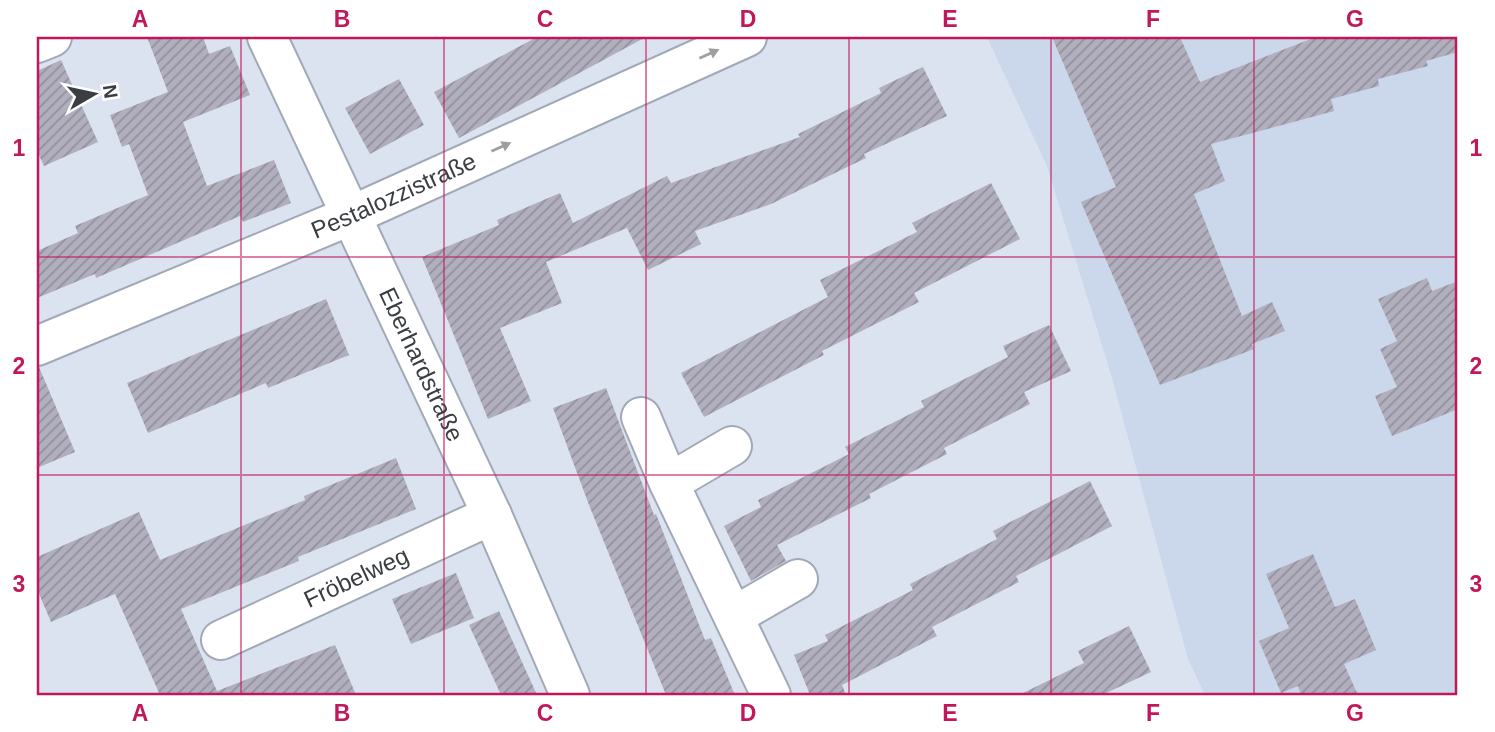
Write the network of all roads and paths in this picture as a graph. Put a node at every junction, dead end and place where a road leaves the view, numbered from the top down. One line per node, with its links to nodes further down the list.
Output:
1 (52, 37): 4 (street)
2 (267, 37): 5 (street, Eberhardstraße)
3 (747, 37): 5 (street, Pestalozzistraße, one-way to 3)
4 (37, 43)
5 (350, 216): 6 (street, Pestalozzistraße); 10 (street, Eberhardstraße)
6 (37, 346)
7 (641, 417): 9 (street)
8 (732, 446): 9 (street)
9 (669, 483): 12 (street)
10 (492, 514): 13 (street, Fröbelweg); 14 (street, Eberhardstraße)
11 (798, 579): 12 (street)
12 (734, 616): 15 (street)
13 (221, 640)
14 (570, 695)
15 (771, 695)

